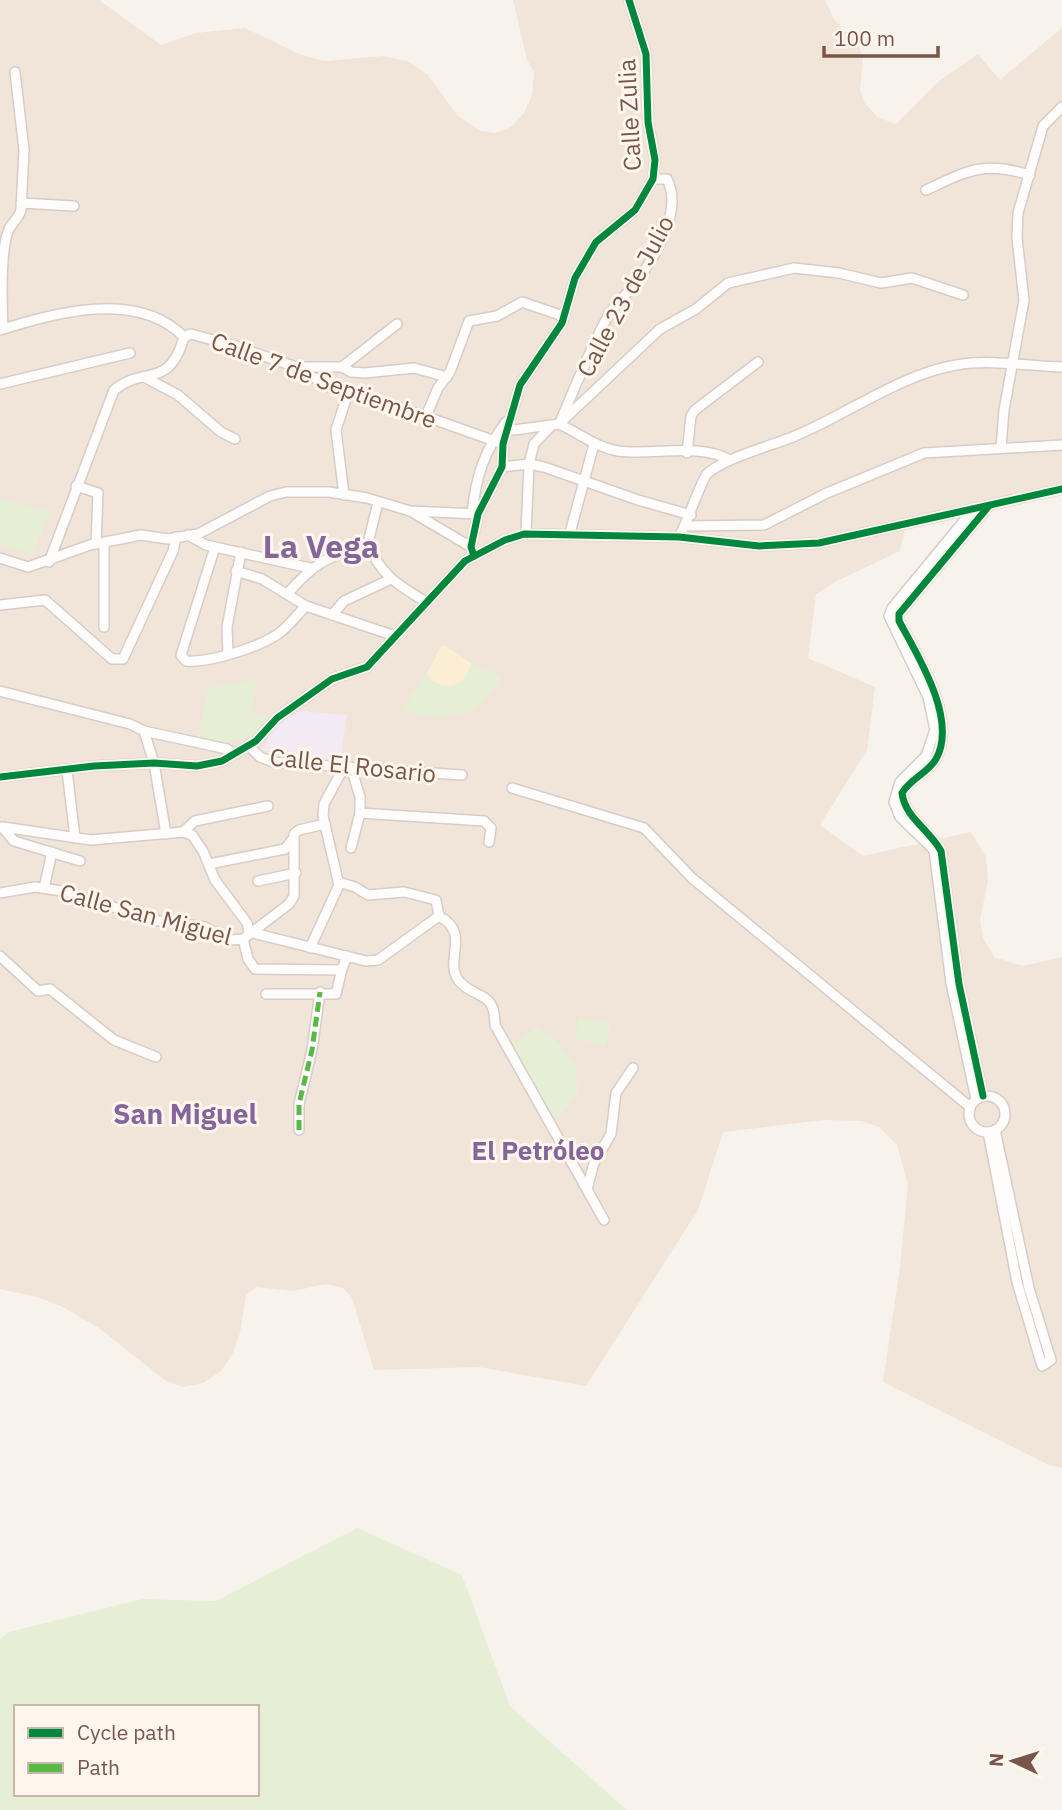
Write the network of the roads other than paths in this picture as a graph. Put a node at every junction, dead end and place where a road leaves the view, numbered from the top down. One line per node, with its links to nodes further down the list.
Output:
1 (629, 0): 5 (street, Calle Zulia)
2 (15, 72): 7 (street)
3 (1062, 107): 4 (street)
4 (1030, 175): 6 (street); 16 (street)
5 (653, 179): 10 (street, Calle Zulia); 26 (street, Calle 23 de Julio)
6 (926, 190)
7 (21, 203): 8 (street); 12 (street)
8 (74, 206)
9 (963, 295): 26 (street)
10 (564, 316): 20 (street); 25 (street, Calle Zulia)
11 (397, 324): 18 (street)
12 (2, 330): 13 (street)
13 (184, 337): 17 (street, Calle 7 de Septiembre); 21 (street)
14 (130, 353): 22 (street)
15 (758, 362): 34 (street)
16 (1012, 364): 19 (street); 33 (street); 35 (street)
17 (296, 367): 18 (street); 23 (street, Calle 7 de Septiembre)
18 (342, 367): 20 (street)
19 (1062, 367)
20 (447, 377): 24 (street)
21 (146, 378): 28 (street); 39 (street)
22 (0, 384)
23 (348, 393): 24 (street, Calle 7 de Septiembre); 41 (street)
24 (426, 416): 29 (street, Calle 7 de Septiembre)
25 (509, 418): 27 (street, Calle Zulia); 29 (street)
26 (554, 426): 27 (street); 31 (street); 36 (street)
27 (506, 431): 30 (street, Calle Zulia)
28 (235, 439)
29 (492, 440): 30 (street, Calle 7 de Septiembre); 46 (street)
30 (503, 444): 37 (street, Calle Zulia)
31 (594, 444): 34 (street); 38 (street)
32 (1062, 444): 33 (street)
33 (1001, 448): 48 (street)
34 (687, 453): 35 (street)
35 (730, 460): 47 (street)
36 (529, 464): 37 (street); 38 (street); 50 (street)
37 (502, 467): 46 (street, Calle Zulia)
38 (583, 480): 47 (street); 49 (street)
39 (76, 486): 55 (street); 60 (street)
40 (1062, 489): 43 (street)
41 (344, 495): 42 (street); 51 (street)
42 (378, 502): 45 (street); 54 (street)
43 (988, 507): 44 (street); 110 (street)
44 (973, 510): 53 (street); 110 (street)
45 (410, 511): 46 (street); 58 (street)
46 (475, 514): 58 (street)
47 (691, 515): 48 (street)
48 (686, 526): 53 (street)
49 (570, 533): 50 (street); 53 (street)
50 (526, 534): 58 (street)
51 (188, 535): 52 (street); 56 (street)
52 (176, 537): 55 (street); 66 (street)
53 (679, 537)
54 (368, 543): 61 (street); 63 (street)
55 (100, 544): 60 (street); 69 (street)
56 (215, 547): 57 (street); 71 (street)
57 (241, 552): 61 (street); 62 (street)
58 (472, 552): 65 (street)
59 (0, 558): 60 (street)
60 (48, 562)
61 (310, 568): 64 (street)
62 (236, 571): 64 (street); 71 (street)
63 (389, 580): 65 (street); 68 (street)
64 (288, 593): 67 (street)
65 (426, 601): 70 (street)
66 (0, 605)
67 (306, 606): 68 (street); 71 (street)
68 (332, 615): 70 (street)
69 (104, 627)
70 (395, 636): 74 (street)
71 (228, 654)
72 (0, 691): 73 (street)
73 (144, 731): 75 (street); 76 (street)
74 (249, 746): 75 (street); 77 (street, Calle El Rosario)
75 (235, 754): 76 (street)
76 (154, 763): 78 (street); 87 (street)
77 (347, 767): 79 (street, Calle El Rosario); 83 (street); 84 (street)
78 (67, 770): 80 (street); 88 (street)
79 (462, 775)
80 (0, 777)
81 (512, 788): 110 (street)
82 (268, 806): 86 (street)
83 (360, 813): 90 (street); 91 (street)
84 (325, 824): 89 (street); 97 (street)
85 (1, 825): 88 (street); 92 (street)
86 (183, 832): 87 (street); 94 (street)
87 (166, 834): 88 (street)
88 (75, 838)
89 (292, 840): 94 (street); 95 (street)
90 (489, 842)
91 (351, 848)
92 (52, 852): 93 (street); 98 (street)
93 (80, 861)
94 (209, 864): 101 (street)
95 (296, 873): 96 (street); 101 (street)
96 (258, 881)
97 (338, 883): 100 (street); 102 (street)
98 (44, 888): 99 (street, Calle San Miguel); 101 (street, Calle San Miguel)
99 (0, 893)
100 (439, 916): 104 (street, Calle San Miguel); 113 (street)
101 (246, 935): 102 (street, Calle San Miguel); 105 (street)
102 (310, 948): 104 (street, Calle San Miguel)
103 (0, 956): 108 (street)
104 (347, 956): 105 (street)
105 (342, 969): 106 (street)
106 (320, 992): 107 (street); 111 (street)
107 (267, 994)
108 (156, 1056)
109 (633, 1069): 113 (street)
110 (977, 1101): 112 (street); 112 (street)
111 (299, 1130)
112 (991, 1131): 112 (street)
113 (587, 1189): 114 (street)
114 (604, 1220)

